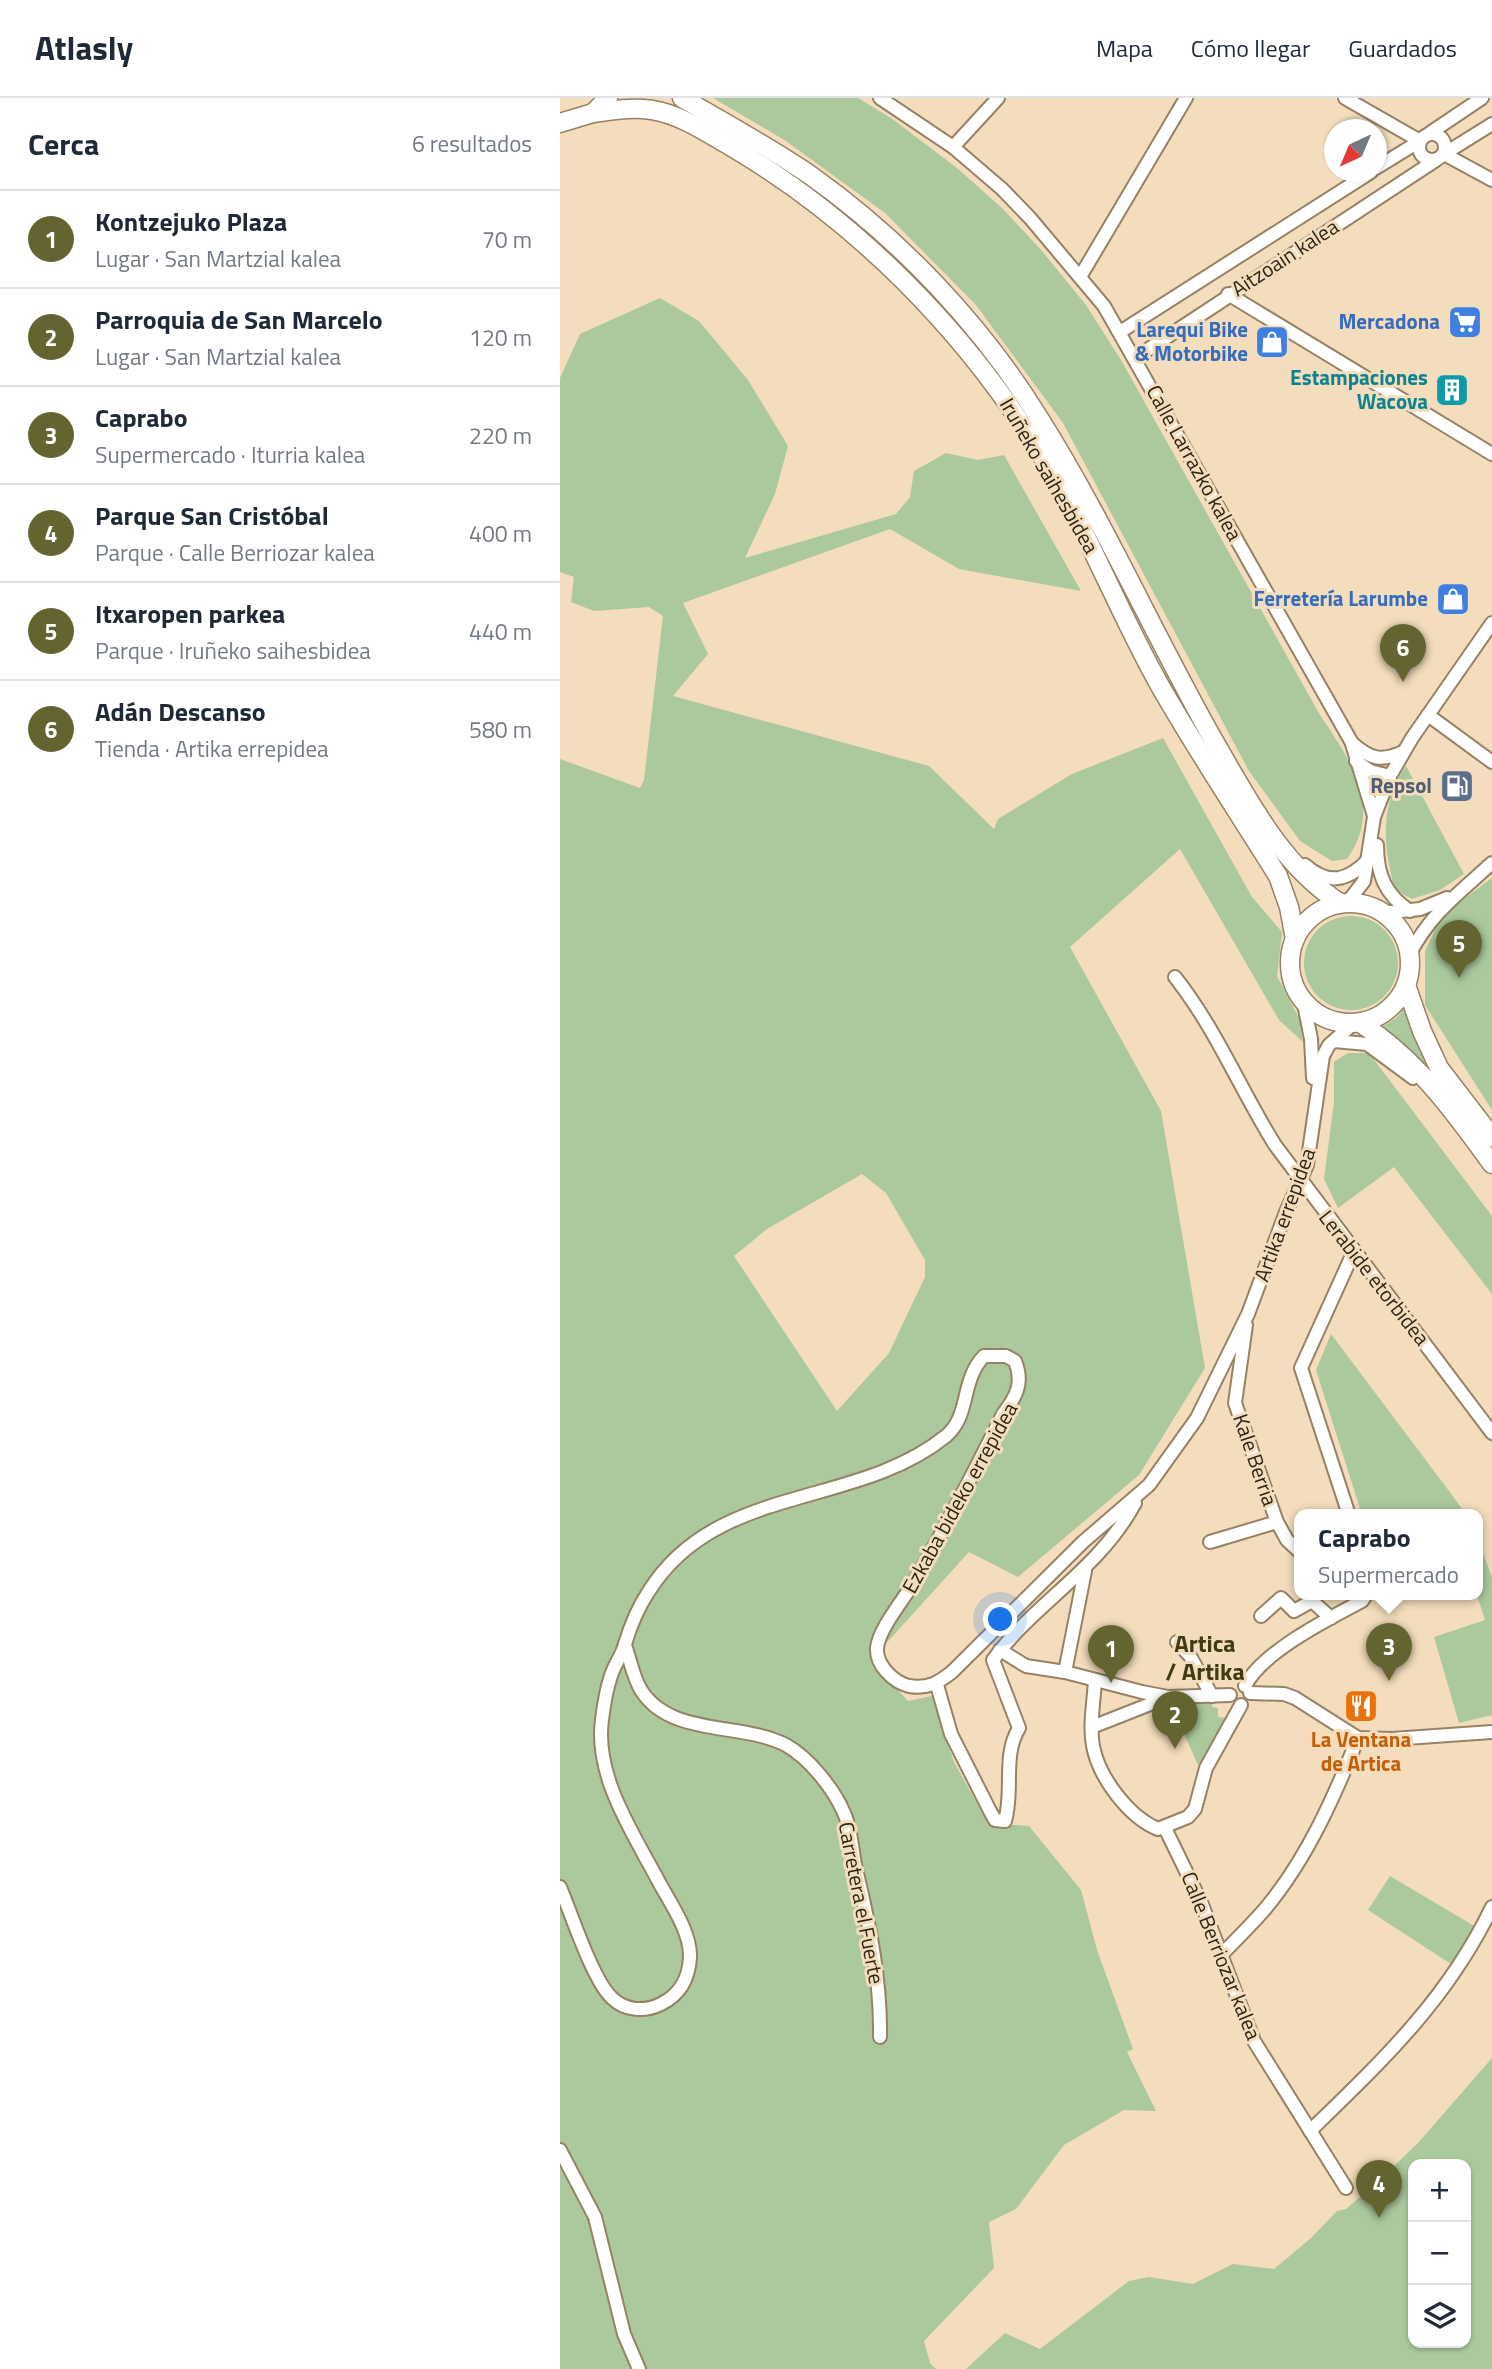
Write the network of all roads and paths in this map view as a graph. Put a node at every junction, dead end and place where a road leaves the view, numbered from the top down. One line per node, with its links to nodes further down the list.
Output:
1 (608, 98): 8 (highway)
2 (682, 98): 30 (highway, Iruñeko saihesbidea)
3 (880, 98): 12 (street, Calle Larrazko kalea)
4 (998, 98): 12 (street)
5 (1186, 98): 17 (street)
6 (1345, 98): 11 (street)
7 (1482, 98): 11 (street)
8 (593, 113): 10 (highway); 38 (highway, Iruñeko saihesbidea)
9 (1492, 124): 13 (street, Aitzoain kalea)
10 (563, 125)
11 (1425, 137): 13 (street); 13 (street); 14 (street)
12 (953, 147): 17 (street, Calle Larrazko kalea)
13 (1440, 157): 15 (street); 18 (street, Aitzoain kalea)
14 (1387, 162)
15 (1492, 180)
16 (1355, 182): 19 (street, Aitzoain kalea)
17 (1080, 277): 19 (street, Calle Larrazko kalea)
18 (1228, 294): 20 (street, Aitzoain kalea); 21 (street)
19 (1120, 332): 20 (street, Calle Larrazko kalea)
20 (1135, 358): 24 (street, Calle Larrazko kalea)
21 (1492, 454)
22 (1492, 623): 23 (street)
23 (1428, 715): 25 (street); 27 (street)
24 (1352, 743): 25 (street); 26 (street, Calle Larrazko kalea)
25 (1403, 752): 28 (street)
26 (1356, 761): 28 (street); 31 (street, Calle Larrazko kalea)
27 (1492, 762)
28 (1390, 776): 29 (street)
29 (1383, 793): 31 (street); 36 (street)
30 (1253, 805): 32 (street); 35 (highway, Iruñeko saihesbidea)
31 (1374, 817): 32 (street)
32 (1369, 859): 35 (street)
33 (1492, 863): 34 (street)
34 (1450, 897): 36 (street); 39 (street)
35 (1343, 903): 37 (highway); 38 (highway)
36 (1410, 911): 37 (street)
37 (1383, 913): 39 (highway)
38 (1295, 939): 42 (highway)
39 (1409, 955): 41 (highway)
40 (1175, 977): 49 (street, Lerabide etorbidea)
41 (1406, 985): 43 (highway); 47 (highway)
42 (1303, 999): 43 (highway); 46 (street, Artika errepidea)
43 (1356, 1023): 44 (street, Artika errepidea); 45 (highway)
44 (1334, 1041): 45 (street); 46 (street, Artika errepidea)
45 (1437, 1093): 48 (highway)
46 (1315, 1114): 49 (street, Artika errepidea)
47 (1492, 1137)
48 (1492, 1164)
49 (1301, 1179): 50 (street, Lerabide etorbidea); 51 (street, Artika errepidea)
50 (1354, 1251): 52 (street, Lerabide etorbidea); 54 (street)
51 (1248, 1314): 53 (street); 55 (street, Kale Berria)
52 (1492, 1433)
53 (1140, 1494): 58 (street); 67 (street)
54 (1347, 1509)
55 (1277, 1522): 56 (street, Kale Berria); 57 (street, Kale Berria)
56 (1210, 1542)
57 (1294, 1546)
58 (1085, 1571): 64 (street); 65 (street)
59 (1354, 1600): 61 (street)
60 (1261, 1616): 61 (street)
61 (1331, 1618): 68 (street)
62 (1177, 1642): 70 (street)
63 (625, 1645): 67 (street, Ezkaba bideko errepidea); 77 (street, Ezkaba bideko errepidea); 80 (street, Carretera el Fuerte)
64 (1000, 1650): 65 (street); 67 (street)
65 (1065, 1672): 66 (street)
66 (1095, 1680): 71 (street); 73 (street)
67 (937, 1685)
68 (1247, 1690): 69 (street); 72 (street); 75 (street)
69 (1230, 1695): 70 (street); 72 (street)
70 (1212, 1696): 71 (street)
71 (1168, 1697): 73 (street)
72 (1241, 1705): 76 (street)
73 (1092, 1727): 76 (street)
74 (1492, 1732): 75 (street)
75 (1358, 1738): 79 (street)
76 (1165, 1828): 79 (street, Calle Berriozar kalea)
77 (560, 1887)
78 (1492, 1907): 81 (street)
79 (1220, 1956): 81 (street, Calle Berriozar kalea)
80 (880, 2037)
81 (1310, 2131): 83 (street, Calle Berriozar kalea)
82 (560, 2150): 84 (street)
83 (1346, 2188)
84 (639, 2369)

